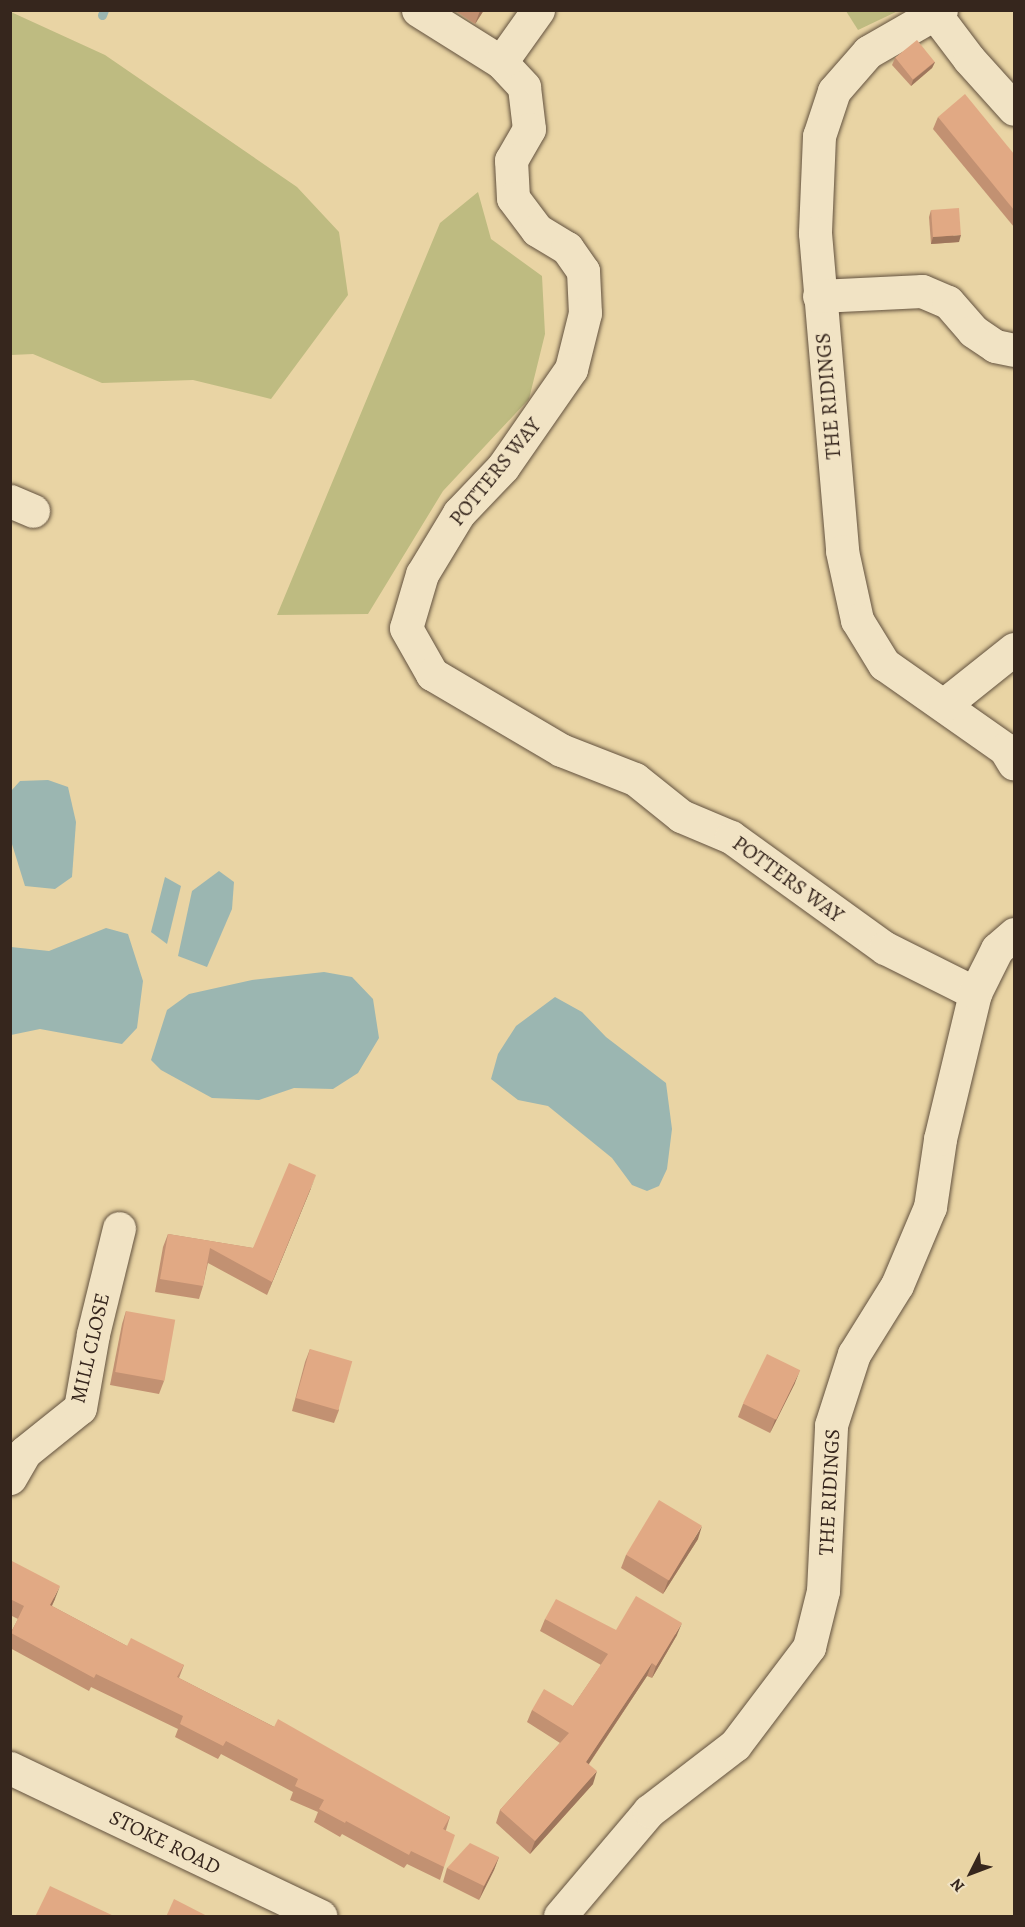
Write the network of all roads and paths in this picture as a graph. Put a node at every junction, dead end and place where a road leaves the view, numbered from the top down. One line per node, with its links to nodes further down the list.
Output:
1 (418, 10): 4 (street, POTTERS WAY)
2 (538, 10): 4 (street)
3 (938, 12): 5 (street); 6 (street, THE RIDINGS)
4 (501, 62): 12 (street, POTTERS WAY)
5 (1014, 109)
6 (819, 296): 7 (street); 9 (street, THE RIDINGS)
7 (1014, 350)
8 (1014, 649): 9 (street)
9 (945, 704): 10 (street, THE RIDINGS)
10 (1014, 764)
11 (1014, 934): 12 (street, THE RIDINGS)
12 (975, 993): 17 (street, THE RIDINGS)
13 (119, 1228): 14 (street, MILL CLOSE)
14 (10, 1478)
15 (10, 1768): 16 (street, STOKE ROAD)
16 (320, 1917)
17 (560, 1917)

